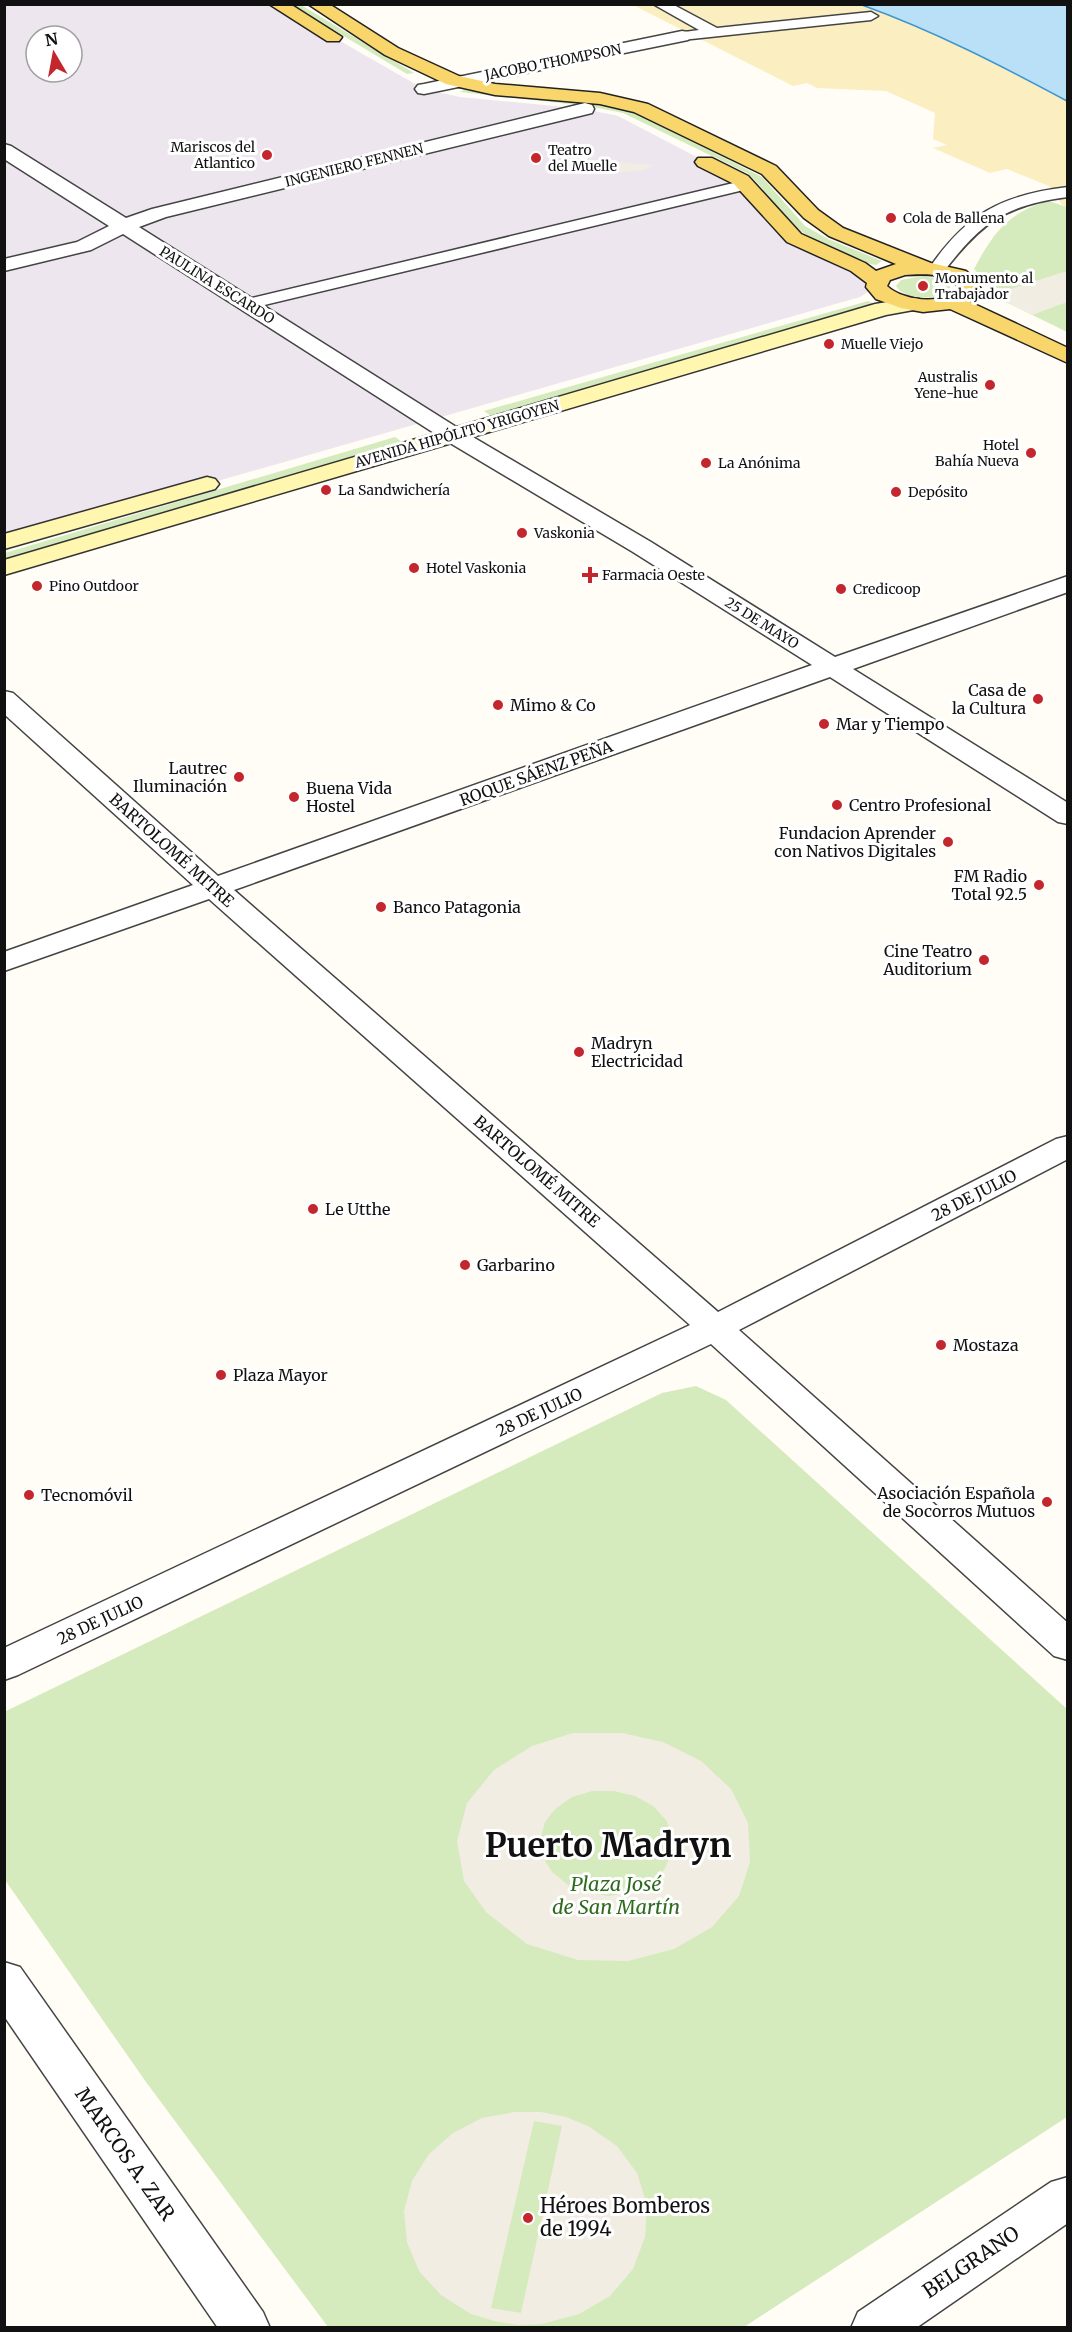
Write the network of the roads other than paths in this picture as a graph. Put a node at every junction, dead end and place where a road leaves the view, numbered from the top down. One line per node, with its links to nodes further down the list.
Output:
1 (277, 4): 8 (main road)
2 (316, 4): 7 (main road)
3 (660, 4): 5 (lane)
4 (871, 16): 5 (lane)
5 (714, 32): 6 (lane)
6 (682, 36): 7 (street, JACOBO THOMPSON)
7 (458, 81): 8 (street, JACOBO THOMPSON); 17 (main road)
8 (424, 89): 9 (main road)
9 (585, 109): 10 (main road); 15 (street, INGENIERO FENNEN)
10 (647, 131)
11 (4, 150): 15 (street, PAULINA ESCARDO)
12 (685, 151): 13 (main road)
13 (746, 185): 18 (main road); 20 (lane)
14 (1068, 192): 17 (lane)
15 (124, 226): 16 (street, INGENIERO FENNEN); 20 (street, PAULINA ESCARDO)
16 (4, 265)
17 (932, 269): 18 (main road); 19 (main road)
18 (876, 284): 21 (main road); 23 (main road, AVENIDA HIPÓLITO YRIGOYEN)
19 (953, 302): 21 (main road); 22 (main road)
20 (248, 304): 25 (street, PAULINA ESCARDO)
21 (911, 304): 27 (main road, AVENIDA HIPÓLITO YRIGOYEN)
22 (1068, 357)
23 (561, 382)
24 (460, 411): 25 (main road, AVENIDA HIPÓLITO YRIGOYEN)
25 (429, 420): 26 (main road, AVENIDA HIPÓLITO YRIGOYEN); 27 (street, PAULINA ESCARDO)
26 (398, 429)
27 (453, 435): 30 (main road, AVENIDA HIPÓLITO YRIGOYEN); 32 (street, 25 DE MAYO)
28 (230, 477): 29 (main road)
29 (4, 542)
30 (4, 568)
31 (1068, 583): 32 (street, ROQUE SÁENZ PEÑA)
32 (832, 667): 34 (street, 25 DE MAYO); 35 (street, ROQUE SÁENZ PEÑA)
33 (4, 699): 35 (street, BARTOLOMÉ MITRE)
34 (1068, 816)
35 (213, 887): 36 (street, ROQUE SÁENZ PEÑA); 38 (street, BARTOLOMÉ MITRE)
36 (4, 962)
37 (1068, 1146): 38 (street, 28 DE JULIO)
38 (715, 1328): 39 (street, BARTOLOMÉ MITRE); 40 (street, 28 DE JULIO)
39 (1068, 1646)
40 (4, 1665)
41 (4, 1980): 43 (street, MARCOS A. ZAR)
42 (1068, 2197): 44 (street, BELGRANO)
43 (246, 2328)
44 (874, 2328)

